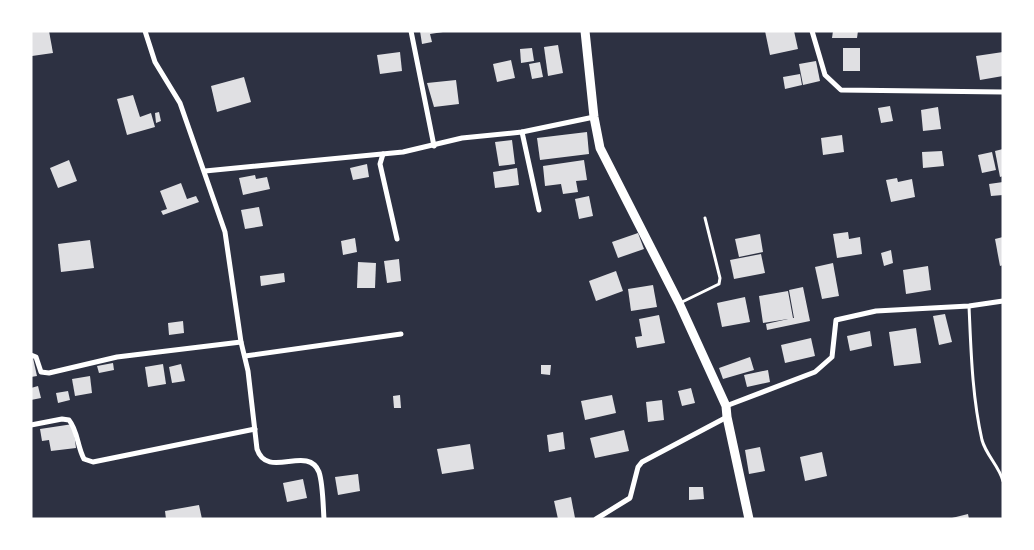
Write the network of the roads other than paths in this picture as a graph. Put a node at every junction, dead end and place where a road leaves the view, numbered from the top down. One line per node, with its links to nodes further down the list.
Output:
1 (145, 31): 10 (street)
2 (411, 31): 8 (street)
3 (585, 31): 6 (main road)
4 (812, 31): 5 (street)
5 (1003, 92)
6 (594, 117): 7 (street); 15 (main road)
7 (522, 132): 8 (street); 11 (street)
8 (434, 146): 9 (street)
9 (383, 154): 10 (street); 13 (street)
10 (205, 171): 18 (street)
11 (539, 210)
12 (705, 218): 15 (lane)
13 (397, 239)
14 (1003, 301): 16 (street)
15 (679, 303): 21 (main road)
16 (969, 306): 21 (street); 25 (lane)
17 (401, 334): 20 (street)
18 (242, 342): 19 (street); 20 (street)
19 (31, 355)
20 (245, 356): 24 (street)
21 (726, 406): 22 (main road)
22 (727, 417): 27 (street); 28 (main road)
23 (31, 425): 24 (street)
24 (255, 429): 26 (street)
25 (1003, 481)
26 (324, 519)
27 (596, 519)
28 (749, 519)

